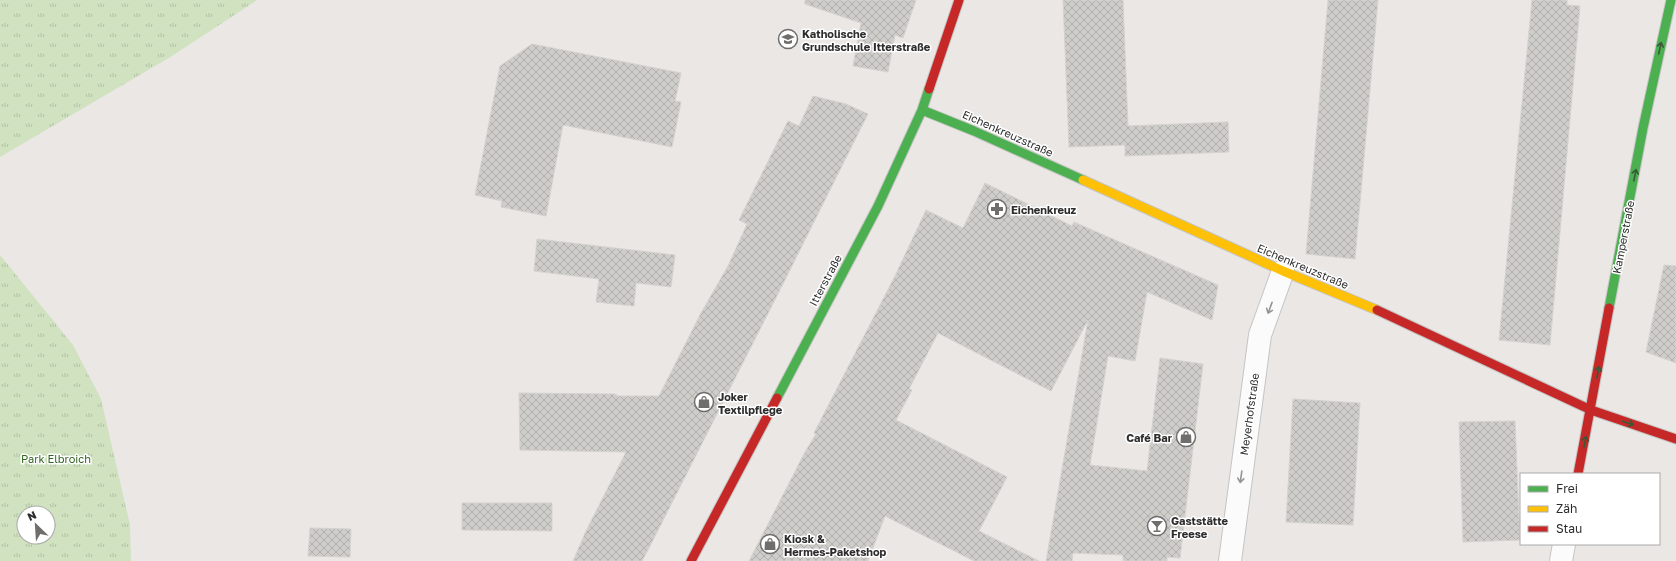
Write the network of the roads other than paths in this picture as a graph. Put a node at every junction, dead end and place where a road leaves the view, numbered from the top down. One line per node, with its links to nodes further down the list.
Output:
1 (959, 0): 3 (street, Itterstraße)
2 (1670, 0): 5 (street, Kamperstraße, one-way to 2)
3 (922, 110): 4 (street, Eichenkreuzstraße); 9 (street, Itterstraße)
4 (1283, 271): 5 (street, Eichenkreuzstraße); 10 (street, Meyerhofstraße, one-way to 10)
5 (1591, 410): 6 (street, Eichenkreuzstraße, one-way to 6); 7 (street, Kamperstraße, one-way to 5)
6 (1676, 439)
7 (1578, 473)
8 (1564, 545): 11 (street)
9 (691, 561)
10 (1230, 561)
11 (1561, 561)

